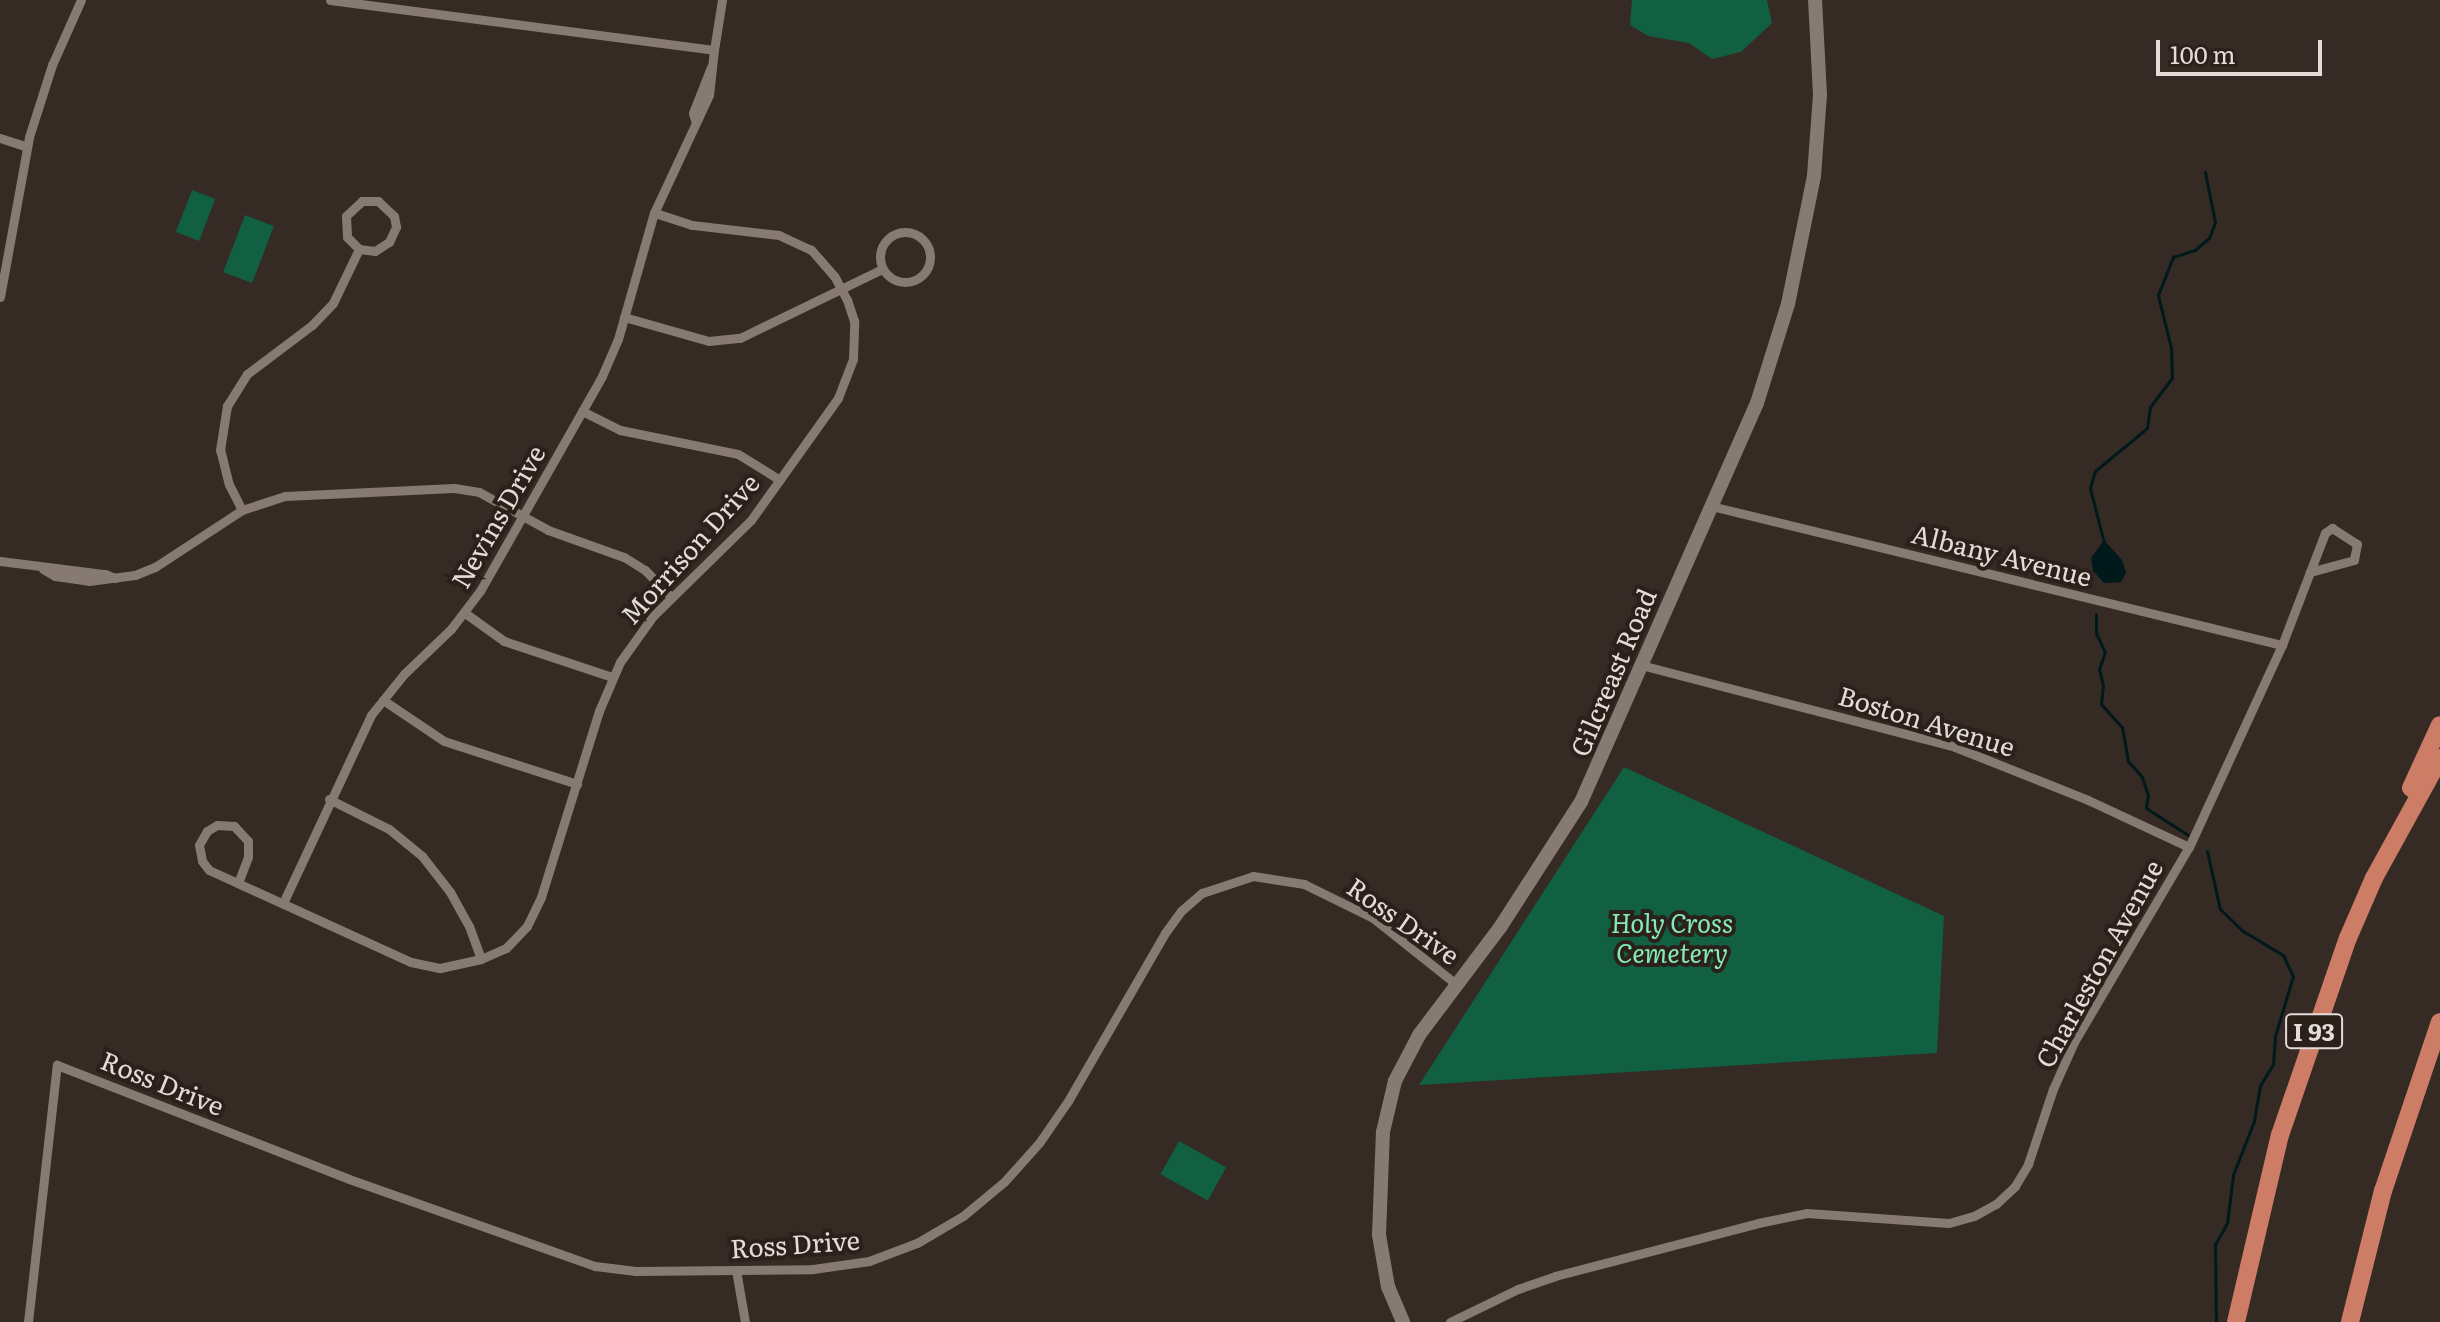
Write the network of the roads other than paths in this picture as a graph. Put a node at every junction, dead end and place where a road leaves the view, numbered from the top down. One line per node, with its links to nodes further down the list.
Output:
1 (81, 0): 7 (street)
2 (330, 0): 5 (street)
3 (722, 0): 5 (street, Nevins Drive)
4 (1815, 0): 16 (street, Gilcreast Road)
5 (714, 50): 8 (street, Nevins Drive)
6 (0, 138): 7 (street)
7 (27, 147): 12 (street)
8 (654, 213): 11 (street, Morrison Drive); 13 (street, Nevins Drive)
9 (359, 249): 9 (street); 17 (street)
10 (882, 269): 10 (street); 11 (street)
11 (842, 288): 13 (street); 15 (street, Morrison Drive)
12 (0, 297)
13 (624, 317): 14 (street, Nevins Drive)
14 (582, 411): 15 (street); 18 (street, Nevins Drive)
15 (780, 480): 21 (street, Morrison Drive)
16 (1711, 506): 23 (street, Albany Avenue); 24 (street, Gilcreast Road)
17 (242, 510): 18 (street); 19 (street)
18 (524, 517): 21 (street); 22 (street, Nevins Drive)
19 (0, 561)
20 (2310, 572): 20 (street, Charleston Avenue); 23 (street, Charleston Avenue)
21 (671, 597): 25 (street, Morrison Drive)
22 (465, 613): 25 (street); 26 (street, Nevins Drive)
23 (2282, 645): 31 (street, Charleston Avenue)
24 (1641, 665): 31 (street, Boston Avenue); 36 (street, Gilcreast Road)
25 (612, 677): 29 (street, Morrison Drive)
26 (383, 700): 29 (street); 30 (street, Nevins Drive)
27 (2440, 725): 32 (highway)
28 (2440, 758): 32 (highway, I 93)
29 (577, 784): 35 (street, Morrison Drive)
30 (329, 799): 34 (street, Nevins Drive); 35 (street)
31 (2189, 847): 42 (street, Charleston Avenue)
32 (2374, 878): 43 (highway, I 93)
33 (238, 883): 33 (street, Morrison Drive); 34 (street, Morrison Drive)
34 (283, 903): 35 (street, Morrison Drive)
35 (481, 959)
36 (1456, 984): 38 (street, Ross Drive); 41 (street, Gilcreast Road)
37 (2440, 1022): 44 (highway)
38 (736, 1270): 39 (street, Ross Drive); 40 (street)
39 (28, 1322)
40 (745, 1322)
41 (1403, 1322)
42 (1450, 1322)
43 (2236, 1322)
44 (2350, 1322)

